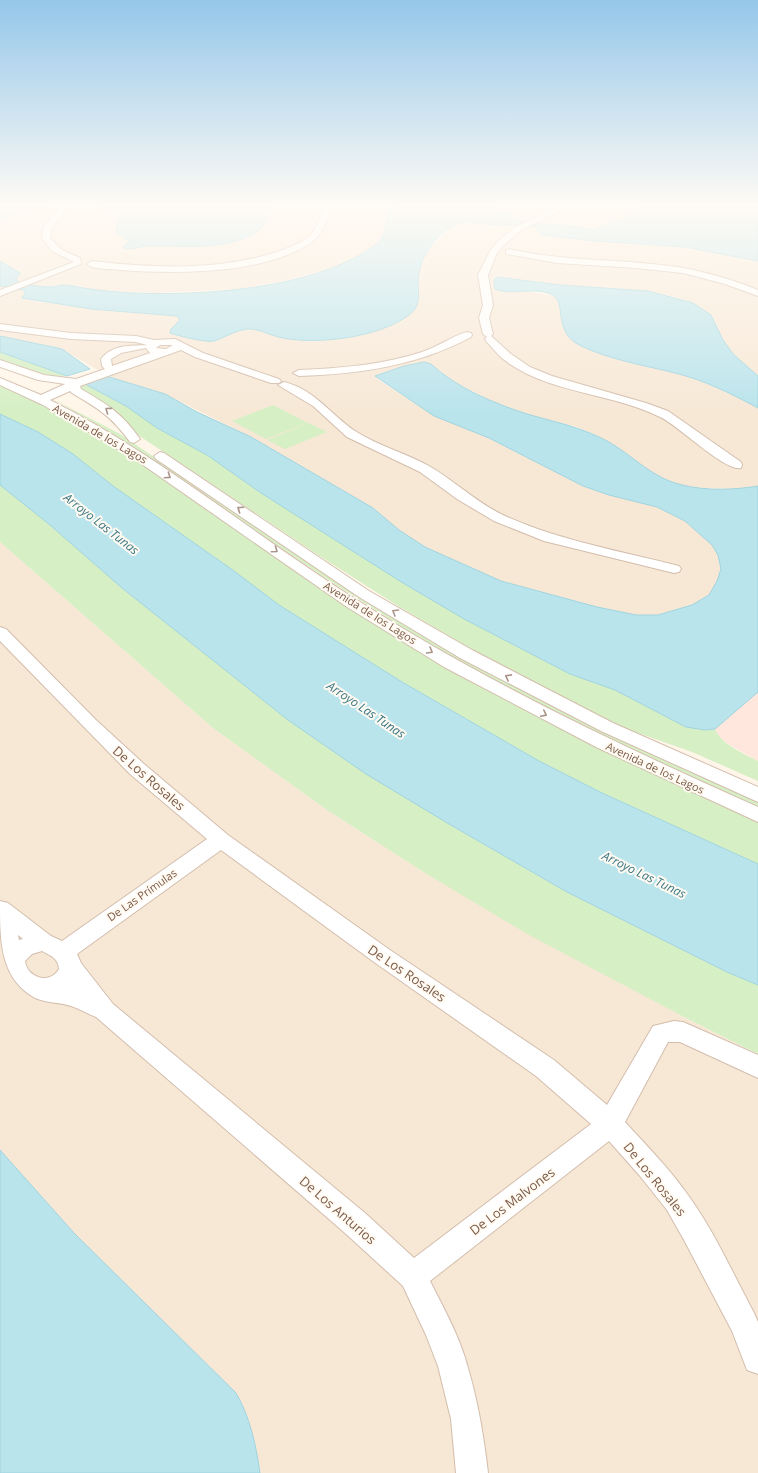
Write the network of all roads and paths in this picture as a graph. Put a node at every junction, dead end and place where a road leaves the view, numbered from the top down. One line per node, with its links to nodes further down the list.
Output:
1 (48, 275): 4 (street)
2 (483, 275): 6 (street)
3 (699, 275): 5 (street)
4 (4, 292)
5 (758, 293)
6 (484, 318): 8 (street); 8 (street)
7 (0, 327): 9 (street)
8 (480, 339): 15 (street); 21 (street)
9 (151, 345): 10 (street); 10 (street); 12 (street)
10 (171, 349): 12 (street); 14 (street)
11 (0, 363): 17 (street)
12 (107, 369): 17 (street)
13 (0, 370): 19 (street, Avenida de los Lagos)
14 (244, 370): 15 (street); 18 (street)
15 (296, 378): 18 (street); 18 (street); 22 (street)
16 (0, 381): 19 (street, Avenida de los Lagos)
17 (74, 381): 19 (street); 20 (street, one-way to 17)
18 (279, 383)
19 (41, 395): 20 (street, Avenida de los Lagos); 27 (street, Avenida de los Lagos, one-way to 27)
20 (134, 439): 24 (street, Avenida de los Lagos, one-way to 20)
21 (736, 465)
22 (674, 569)
23 (4, 643): 28 (street, De Los Rosales)
24 (607, 728): 25 (street); 26 (street, Avenida de los Lagos)
25 (758, 784)
26 (758, 795)
27 (758, 815)
28 (221, 840): 31 (street, De Las Prímulas); 36 (street, De Los Rosales)
29 (1, 910): 30 (street); 32 (street)
30 (43, 942): 31 (street); 32 (street)
31 (68, 960): 33 (street); 34 (street)
32 (13, 962): 33 (street)
33 (38, 989): 34 (street)
34 (105, 1011): 37 (street, De Los Anturios)
35 (758, 1067): 36 (street, De Los Malvones)
36 (610, 1124): 37 (street, De Los Malvones); 38 (street, De Los Rosales)
37 (413, 1276): 39 (street, De Los Anturios)
38 (758, 1359)
39 (472, 1473)

